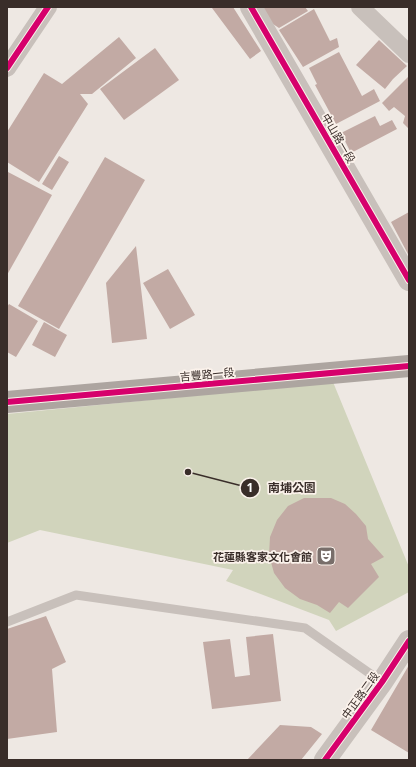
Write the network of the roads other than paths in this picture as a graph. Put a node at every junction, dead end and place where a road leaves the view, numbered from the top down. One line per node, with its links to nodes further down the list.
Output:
1 (48, 7): 5 (street)
2 (251, 7): 6 (street, 中山路一段)
3 (369, 10): 4 (street)
4 (409, 54)
5 (7, 68)
6 (409, 280)
7 (409, 366): 8 (main road, 吉豐路一段)
8 (7, 402)
9 (7, 622): 11 (lane)
10 (409, 641): 11 (street, 中正路二段)
11 (382, 682): 12 (street, 中正路二段)
12 (325, 760)

